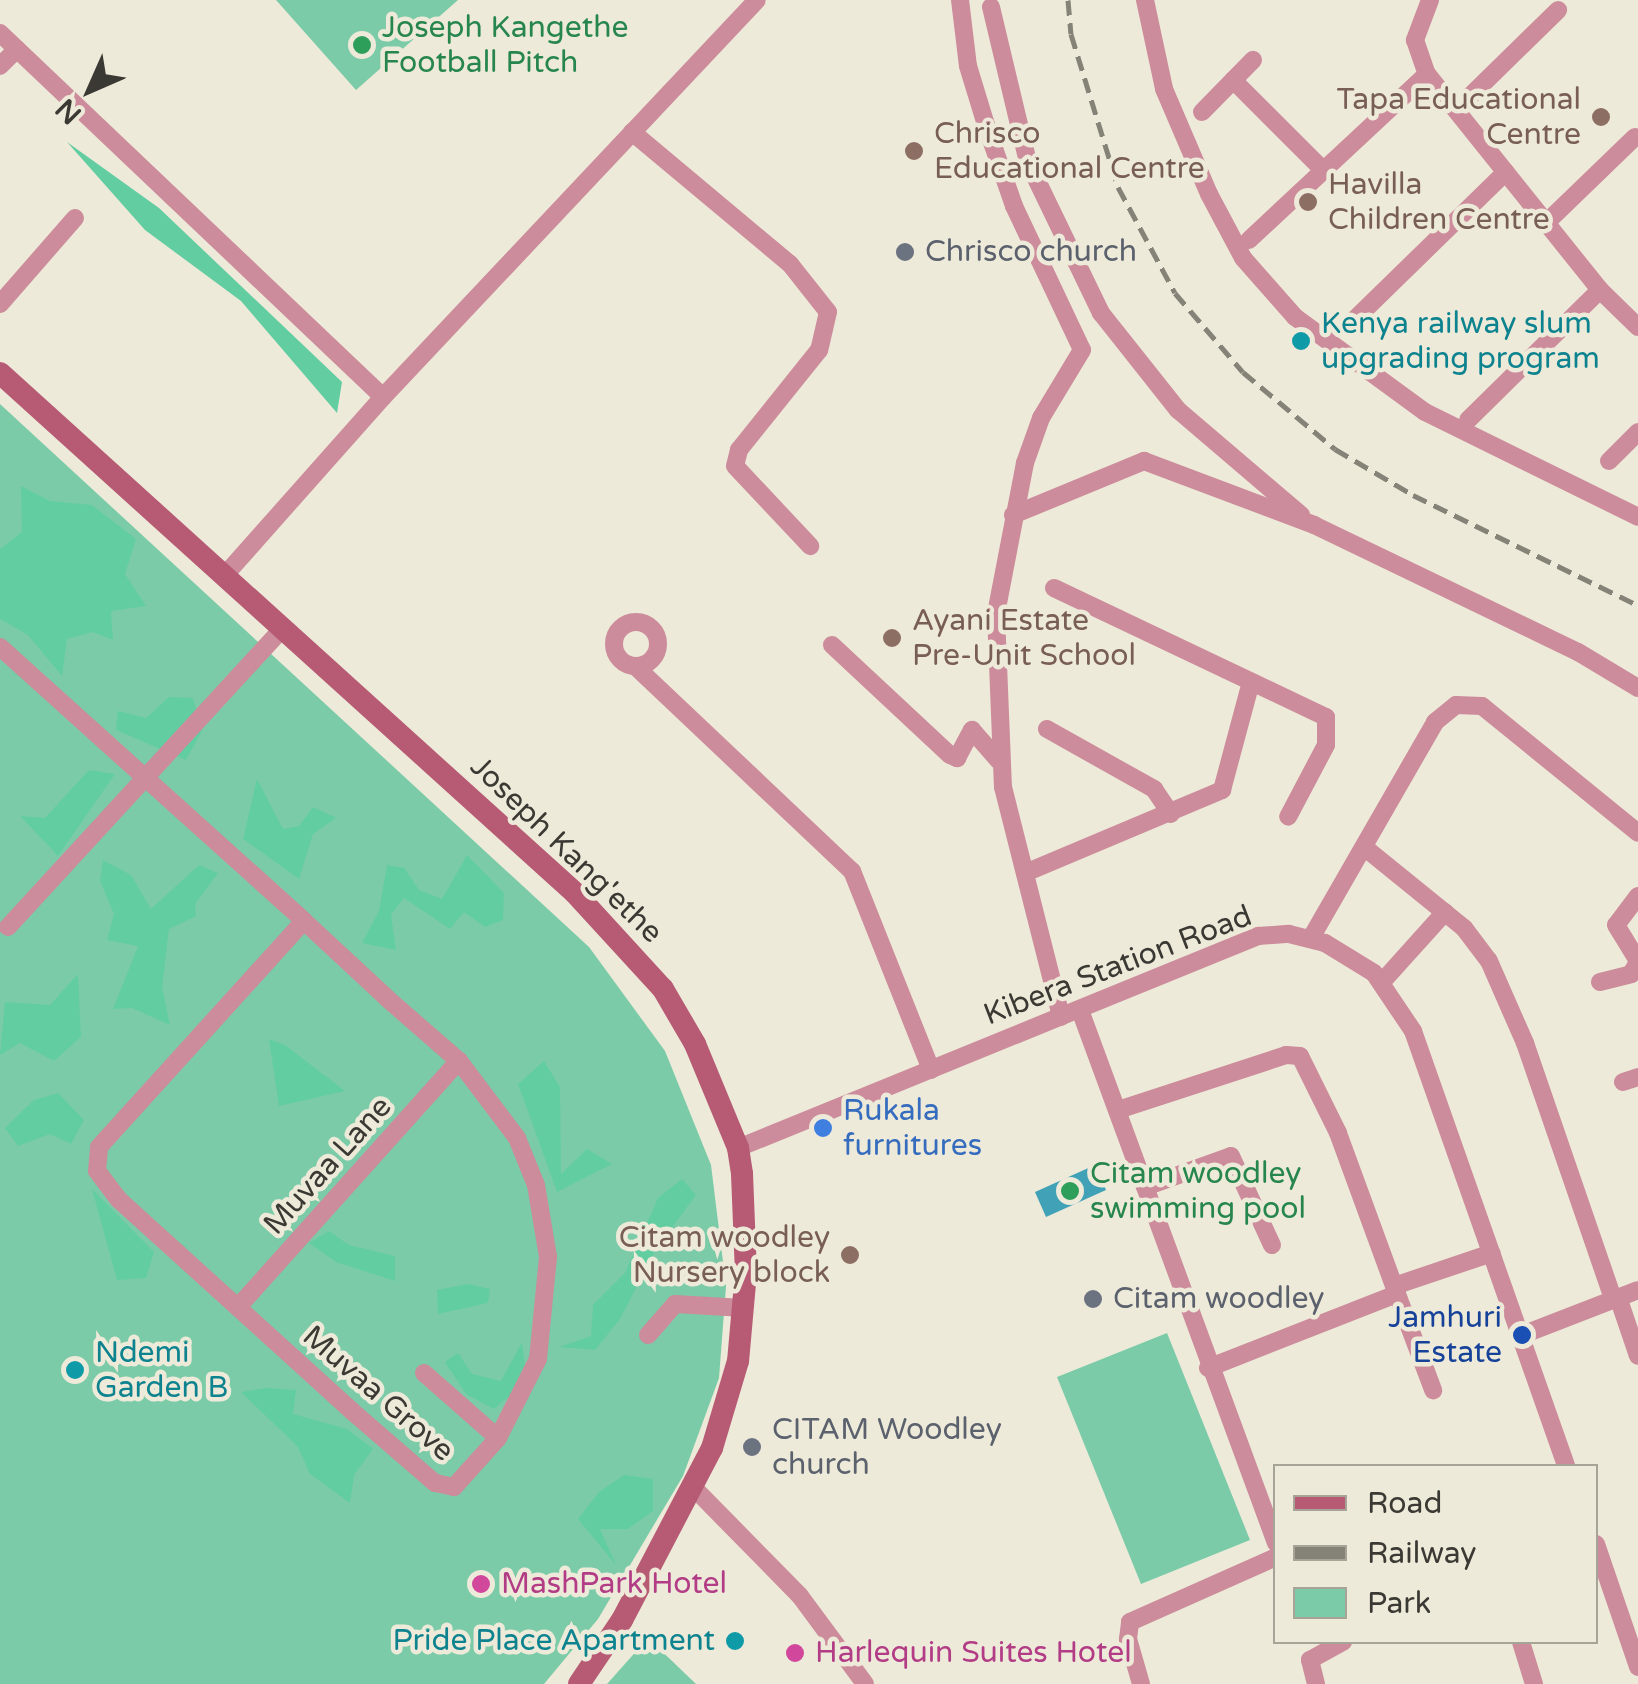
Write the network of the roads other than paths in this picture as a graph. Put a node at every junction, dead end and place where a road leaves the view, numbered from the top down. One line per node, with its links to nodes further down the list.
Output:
1 (756, 0): 15 (street)
2 (960, 0): 31 (street)
3 (1144, 0): 32 (street)
4 (1430, 0): 11 (street)
5 (992, 7): 33 (street)
6 (1558, 10): 13 (street)
7 (0, 33): 8 (street)
8 (17, 49): 10 (street); 27 (street)
9 (1252, 60): 12 (street)
10 (0, 66)
11 (1428, 74): 13 (street); 17 (street)
12 (1233, 80): 14 (street); 17 (street)
13 (1456, 110): 18 (street)
14 (1202, 112)
15 (632, 132): 27 (street); 34 (street)
16 (1635, 138): 20 (street)
17 (1322, 168): 21 (street)
18 (1506, 172): 20 (street); 24 (street)
19 (75, 218): 23 (street)
20 (1548, 220): 22 (street)
21 (1249, 240)
22 (1600, 290): 25 (street); 28 (street)
23 (0, 304)
24 (1351, 324)
25 (1638, 327)
26 (0, 373): 35 (street, Joseph Kang'ethe)
27 (383, 396): 35 (street)
28 (1468, 420)
29 (1638, 432): 30 (street)
30 (1609, 460)
31 (1013, 515): 33 (street); 44 (street)
32 (1638, 516)
33 (1314, 524): 42 (street)
34 (810, 546)
35 (224, 575): 37 (street, Joseph Kang'ethe)
36 (1054, 588): 41 (street)
37 (283, 628): 45 (street); 64 (street, Joseph Kang'ethe)
38 (832, 645): 44 (street)
39 (0, 647): 45 (street)
40 (635, 666): 62 (street)
41 (1250, 682): 46 (street); 47 (street)
42 (1638, 688)
43 (1047, 729): 46 (street)
44 (999, 761): 50 (street)
45 (143, 777): 53 (street); 54 (street)
46 (1171, 814): 50 (street)
47 (1288, 817)
48 (1638, 833): 49 (street)
49 (1364, 847): 52 (street); 55 (street)
50 (1025, 873): 60 (street)
51 (1638, 896): 56 (street)
52 (1444, 912): 57 (street); 70 (street)
53 (304, 921): 61 (street, Muvaa Grove); 71 (street, Muvaa Grove)
54 (8, 928)
55 (1311, 938): 57 (street, Kibera Station Road); 59 (street, Kibera Station Road)
56 (1638, 962): 58 (street)
57 (1382, 982): 67 (street, Kibera Station Road)
58 (1600, 982)
59 (1080, 1010): 60 (street, Kibera Station Road); 63 (street)
60 (1062, 1017): 62 (street, Kibera Station Road)
61 (458, 1061): 71 (street, Muvaa Lane); 79 (street, Muvaa Grove)
62 (931, 1070): 64 (street, Kibera Station Road)
63 (1118, 1110): 65 (street); 68 (street)
64 (738, 1148): 72 (street, Joseph Kang'ethe)
65 (1145, 1187): 66 (street); 76 (street)
66 (1272, 1244)
67 (1492, 1253): 68 (street); 74 (street, Kibera Station Road)
68 (1395, 1290): 76 (street); 78 (street)
69 (1638, 1290): 70 (street)
70 (1616, 1298): 74 (street); 75 (street)
71 (238, 1307): 79 (street, Muvaa Grove)
72 (744, 1308): 73 (street); 81 (street, Joseph Kang'ethe)
73 (648, 1335)
74 (1522, 1335): 80 (street, Kibera Station Road)
75 (1638, 1356)
76 (1208, 1368): 82 (street)
77 (424, 1373): 79 (street)
78 (1433, 1390)
79 (498, 1438)
80 (1564, 1464)
81 (692, 1486): 88 (street, Joseph Kang'ethe); 89 (street)
82 (1273, 1535)
83 (1598, 1550): 87 (street)
84 (1273, 1559): 90 (street)
85 (1339, 1644): 91 (street)
86 (1522, 1644): 92 (street)
87 (1638, 1667)
88 (579, 1684)
89 (865, 1684)
90 (1141, 1684)
91 (1316, 1684)
92 (1534, 1684)

